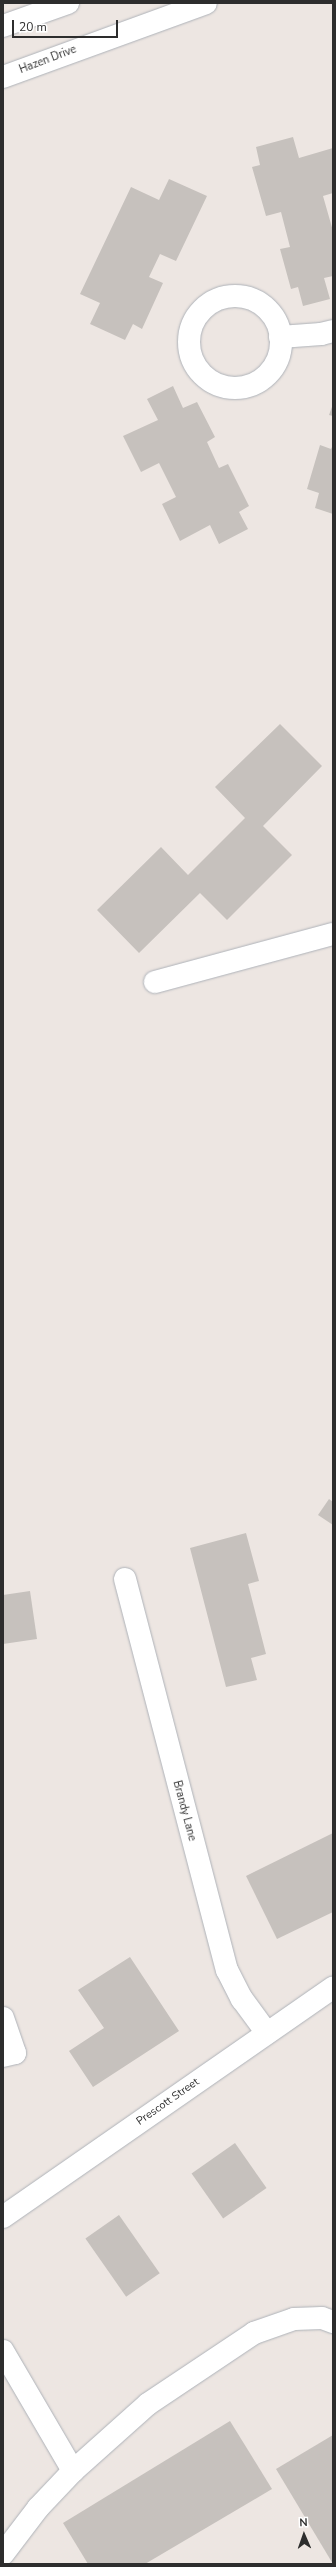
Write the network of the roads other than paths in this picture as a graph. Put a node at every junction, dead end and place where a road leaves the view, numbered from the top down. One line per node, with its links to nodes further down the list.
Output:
1 (68, 3): 3 (street)
2 (206, 3): 4 (street, Hazen Drive)
3 (3, 26)
4 (3, 77)
5 (333, 331): 6 (street)
6 (280, 337): 6 (street)
7 (333, 934): 8 (street)
8 (155, 982)
9 (125, 1579): 12 (street, Brandy Lane)
10 (333, 1988): 12 (street, Prescott Street)
11 (3, 2018): 13 (street)
12 (267, 2034): 14 (street, Prescott Street)
13 (3, 2056)
14 (3, 2217)
15 (333, 2322): 17 (street)
16 (3, 2351): 17 (street)
17 (73, 2471): 18 (street)
18 (5, 2546)

